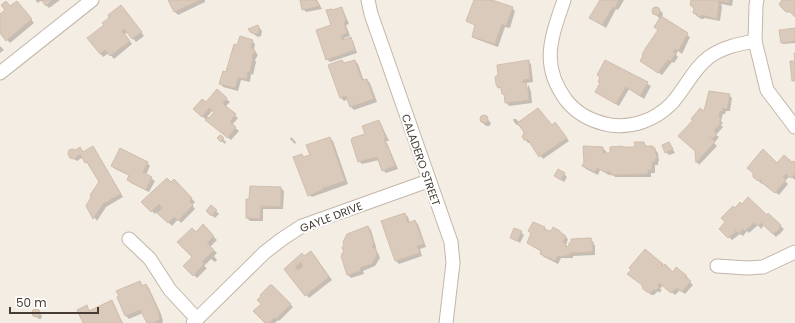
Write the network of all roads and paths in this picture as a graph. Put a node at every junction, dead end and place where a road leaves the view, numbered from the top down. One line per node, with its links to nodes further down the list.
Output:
1 (92, 0): 6 (street)
2 (368, 0): 8 (street, CALADERO STREET)
3 (564, 0): 5 (street)
4 (757, 0): 5 (street)
5 (755, 41): 7 (street)
6 (0, 73)
7 (795, 127)
8 (428, 181): 12 (street, GAYLE DRIVE); 13 (street, CALADERO STREET)
9 (129, 239): 12 (street)
10 (795, 252): 11 (street)
11 (716, 266)
12 (195, 321)
13 (446, 323)

